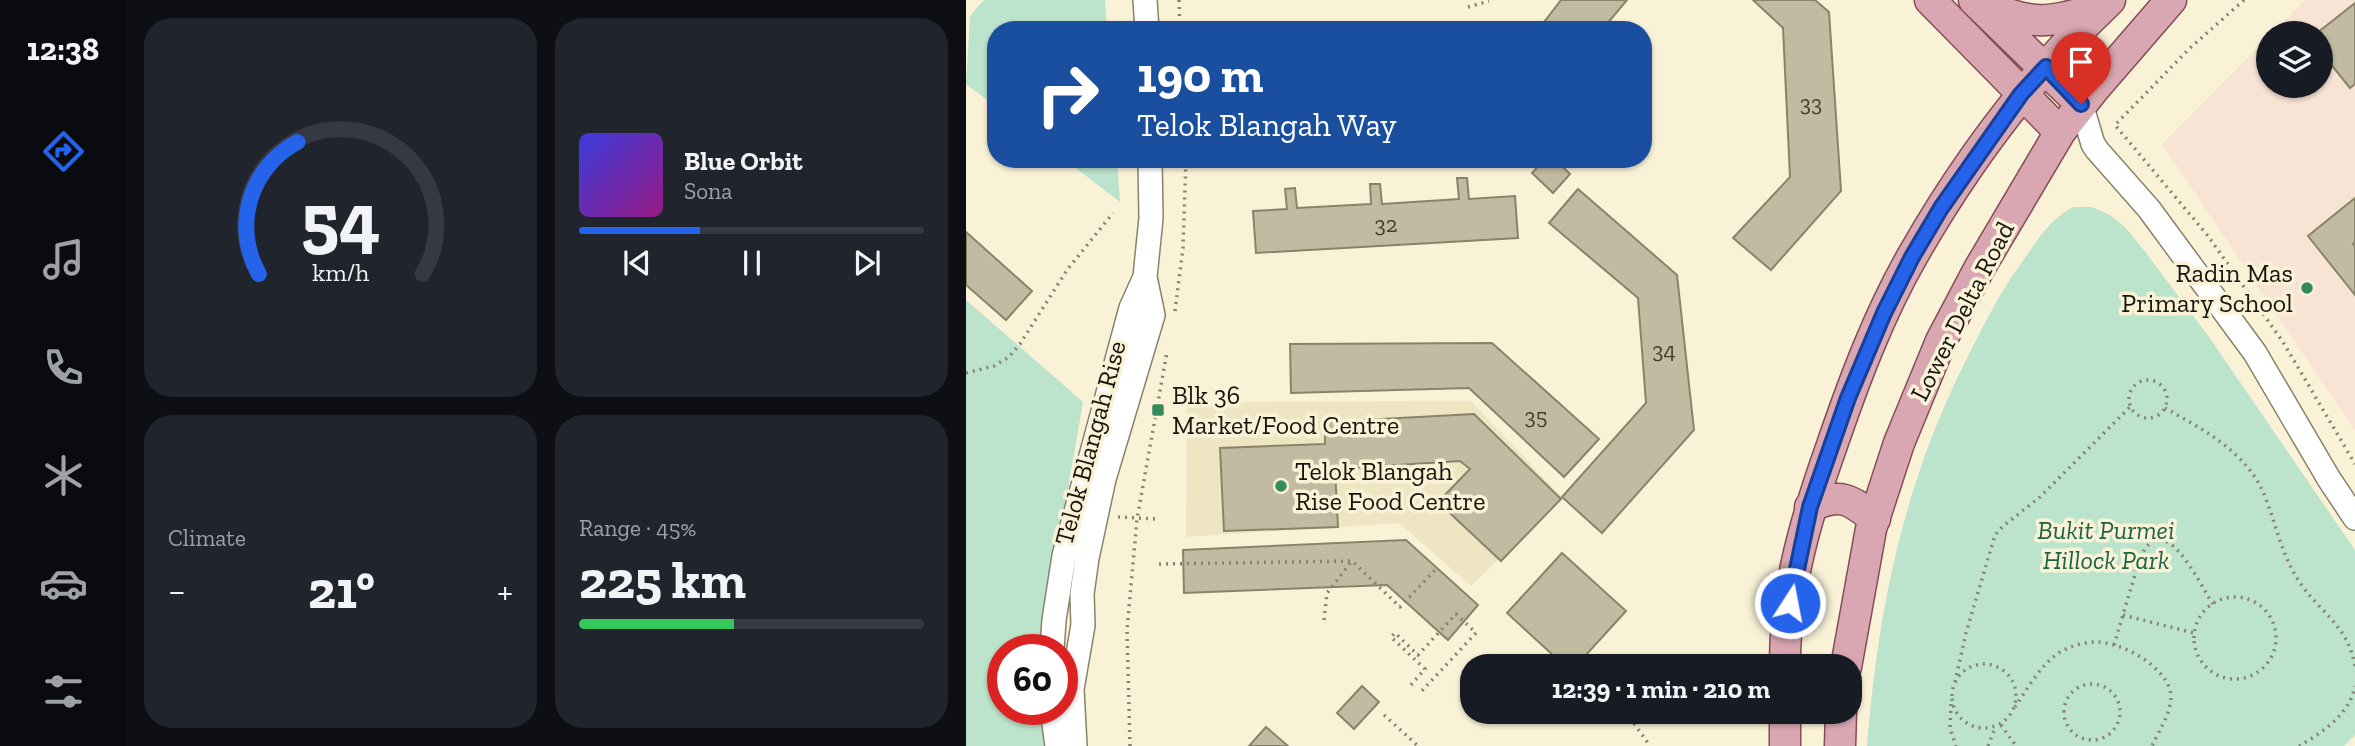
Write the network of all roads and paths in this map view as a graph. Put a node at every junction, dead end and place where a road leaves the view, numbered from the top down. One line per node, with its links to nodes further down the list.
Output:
1 (1145, 0): 10 (street)
2 (1179, 0): 11 (path)
3 (1930, 0): 13 (main road)
4 (1974, 0): 8 (main road); 12 (main road)
5 (2171, 0): 14 (main road, Lower Delta Road)
6 (2244, 0): 26 (path)
7 (1489, 1): 9 (path)
8 (2106, 4): 12 (main road)
9 (1468, 7)
10 (1146, 21)
11 (1180, 21)
12 (2046, 67): 13 (main road); 14 (main road)
13 (2021, 94): 15 (main road); 27 (main road)
14 (2081, 104): 15 (main road, Lower Delta Road); 16 (street)
15 (2060, 132): 16 (street); 31 (main road, Lower Delta Road)
16 (2093, 144): 28 (street)
17 (1150, 168): 20 (street, Telok Blangah Rise)
18 (1186, 168): 21 (path)
19 (1113, 213): 23 (path)
20 (1146, 277): 37 (street, Telok Blangah Rise); 39 (street, Telok Blangah Rise)
21 (1175, 311)
22 (1167, 351): 29 (path)
23 (966, 373)
24 (2130, 407): 25 (path); 25 (path); 46 (path)
25 (2165, 408): 45 (path)
26 (2355, 464)
27 (1810, 507): 31 (main road); 43 (main road)
28 (2355, 518)
29 (1137, 519): 30 (path); 61 (path)
30 (1156, 519)
31 (1875, 519): 44 (main road, Lower Delta Road)
32 (1352, 561): 33 (path); 34 (path); 38 (path)
33 (1159, 564)
34 (1437, 568)
35 (2213, 604): 36 (path); 40 (path); 40 (path)
36 (2123, 615): 40 (path); 42 (path)
37 (1054, 620): 39 (street); 41 (street, Telok Blangah Rise)
38 (1324, 621)
39 (1083, 625): 60 (street, Telok Blangah Rise)
40 (2194, 633)
41 (1053, 634)
42 (2114, 645): 51 (path); 70 (path)
43 (1786, 654)
44 (1849, 654)
45 (2355, 666)
46 (1955, 682): 49 (path); 51 (path)
47 (1411, 685): 50 (path)
48 (2355, 686): 71 (path)
49 (1952, 692): 57 (path); 66 (path)
50 (1419, 694)
51 (2015, 706): 57 (path)
52 (1384, 715): 62 (path)
53 (1634, 724): 63 (path)
54 (1785, 724): 64 (main road)
55 (1841, 724): 65 (main road)
56 (1054, 725): 59 (street)
57 (1998, 726): 67 (path); 68 (path)
58 (2094, 740): 58 (path); 69 (path)
59 (1057, 746)
60 (1075, 746)
61 (1130, 746)
62 (1418, 746)
63 (1650, 746)
64 (1785, 746)
65 (1840, 746)
66 (1956, 746)
67 (1988, 746)
68 (2016, 746)
69 (2095, 746)
70 (2152, 746)
71 (2299, 746)

